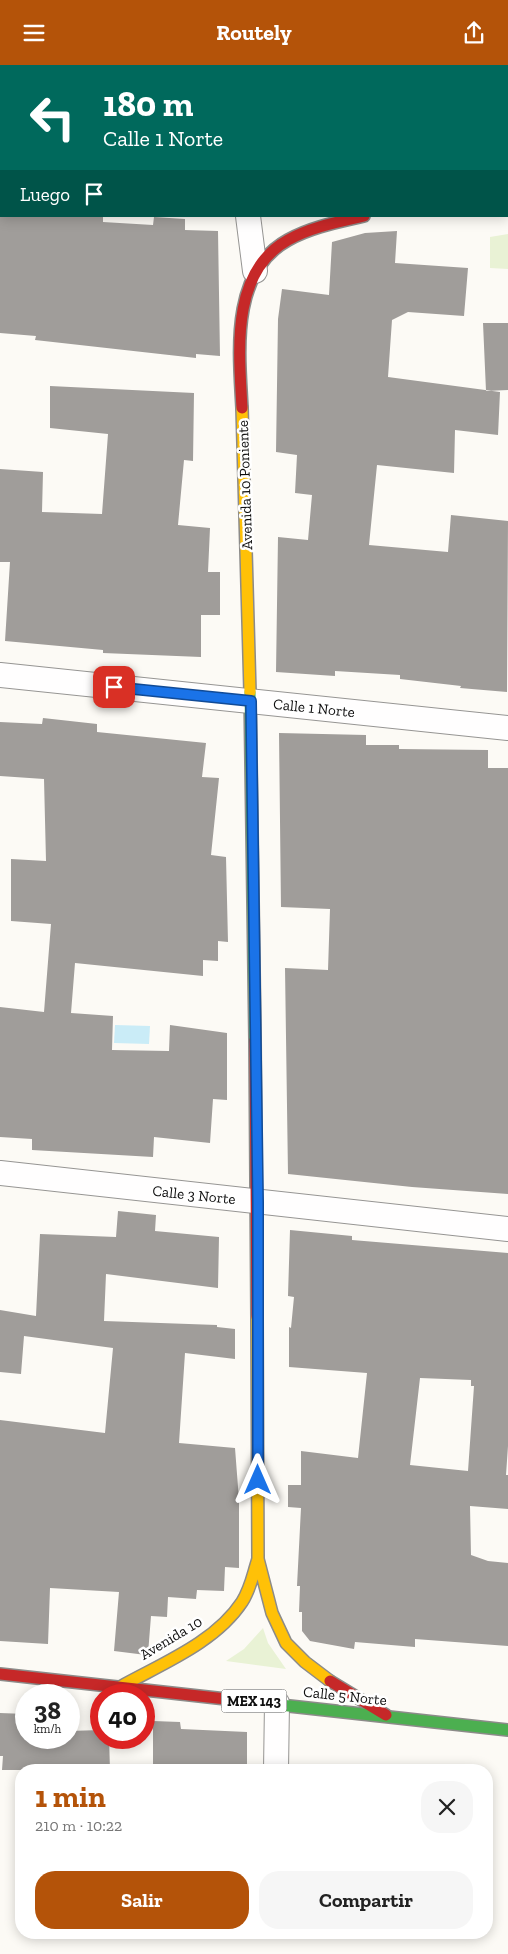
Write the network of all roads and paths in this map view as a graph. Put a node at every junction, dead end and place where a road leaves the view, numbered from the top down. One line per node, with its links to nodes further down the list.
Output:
1 (248, 217): 3 (street, Avenida 10 Poniente)
2 (361, 217): 3 (street, Avenida 10 Poniente)
3 (255, 271): 5 (street, Avenida 10 Poniente)
4 (0, 675): 5 (street, Calle 1 Norte)
5 (251, 701): 6 (street, Calle 1 Norte); 8 (street, Avenida 10 Poniente)
6 (508, 728)
7 (0, 1173): 8 (street, Calle 3 Norte)
8 (258, 1202): 9 (street, Calle 3 Norte); 10 (street, Avenida 10 Poniente)
9 (508, 1229)
10 (258, 1559): 13 (street, Avenida 10); 16 (street)
11 (0, 1674): 12 (street, Calle 5 Norte / MEX 143)
12 (92, 1684)
13 (125, 1684)
14 (155, 1691): 15 (street, Calle 5 Norte / MEX 143)
15 (277, 1703): 16 (street, Calle 5 Norte / MEX 143); 18 (street)
16 (386, 1715): 17 (street, Calle 5 Norte / MEX 143)
17 (508, 1729)
18 (276, 1764)

